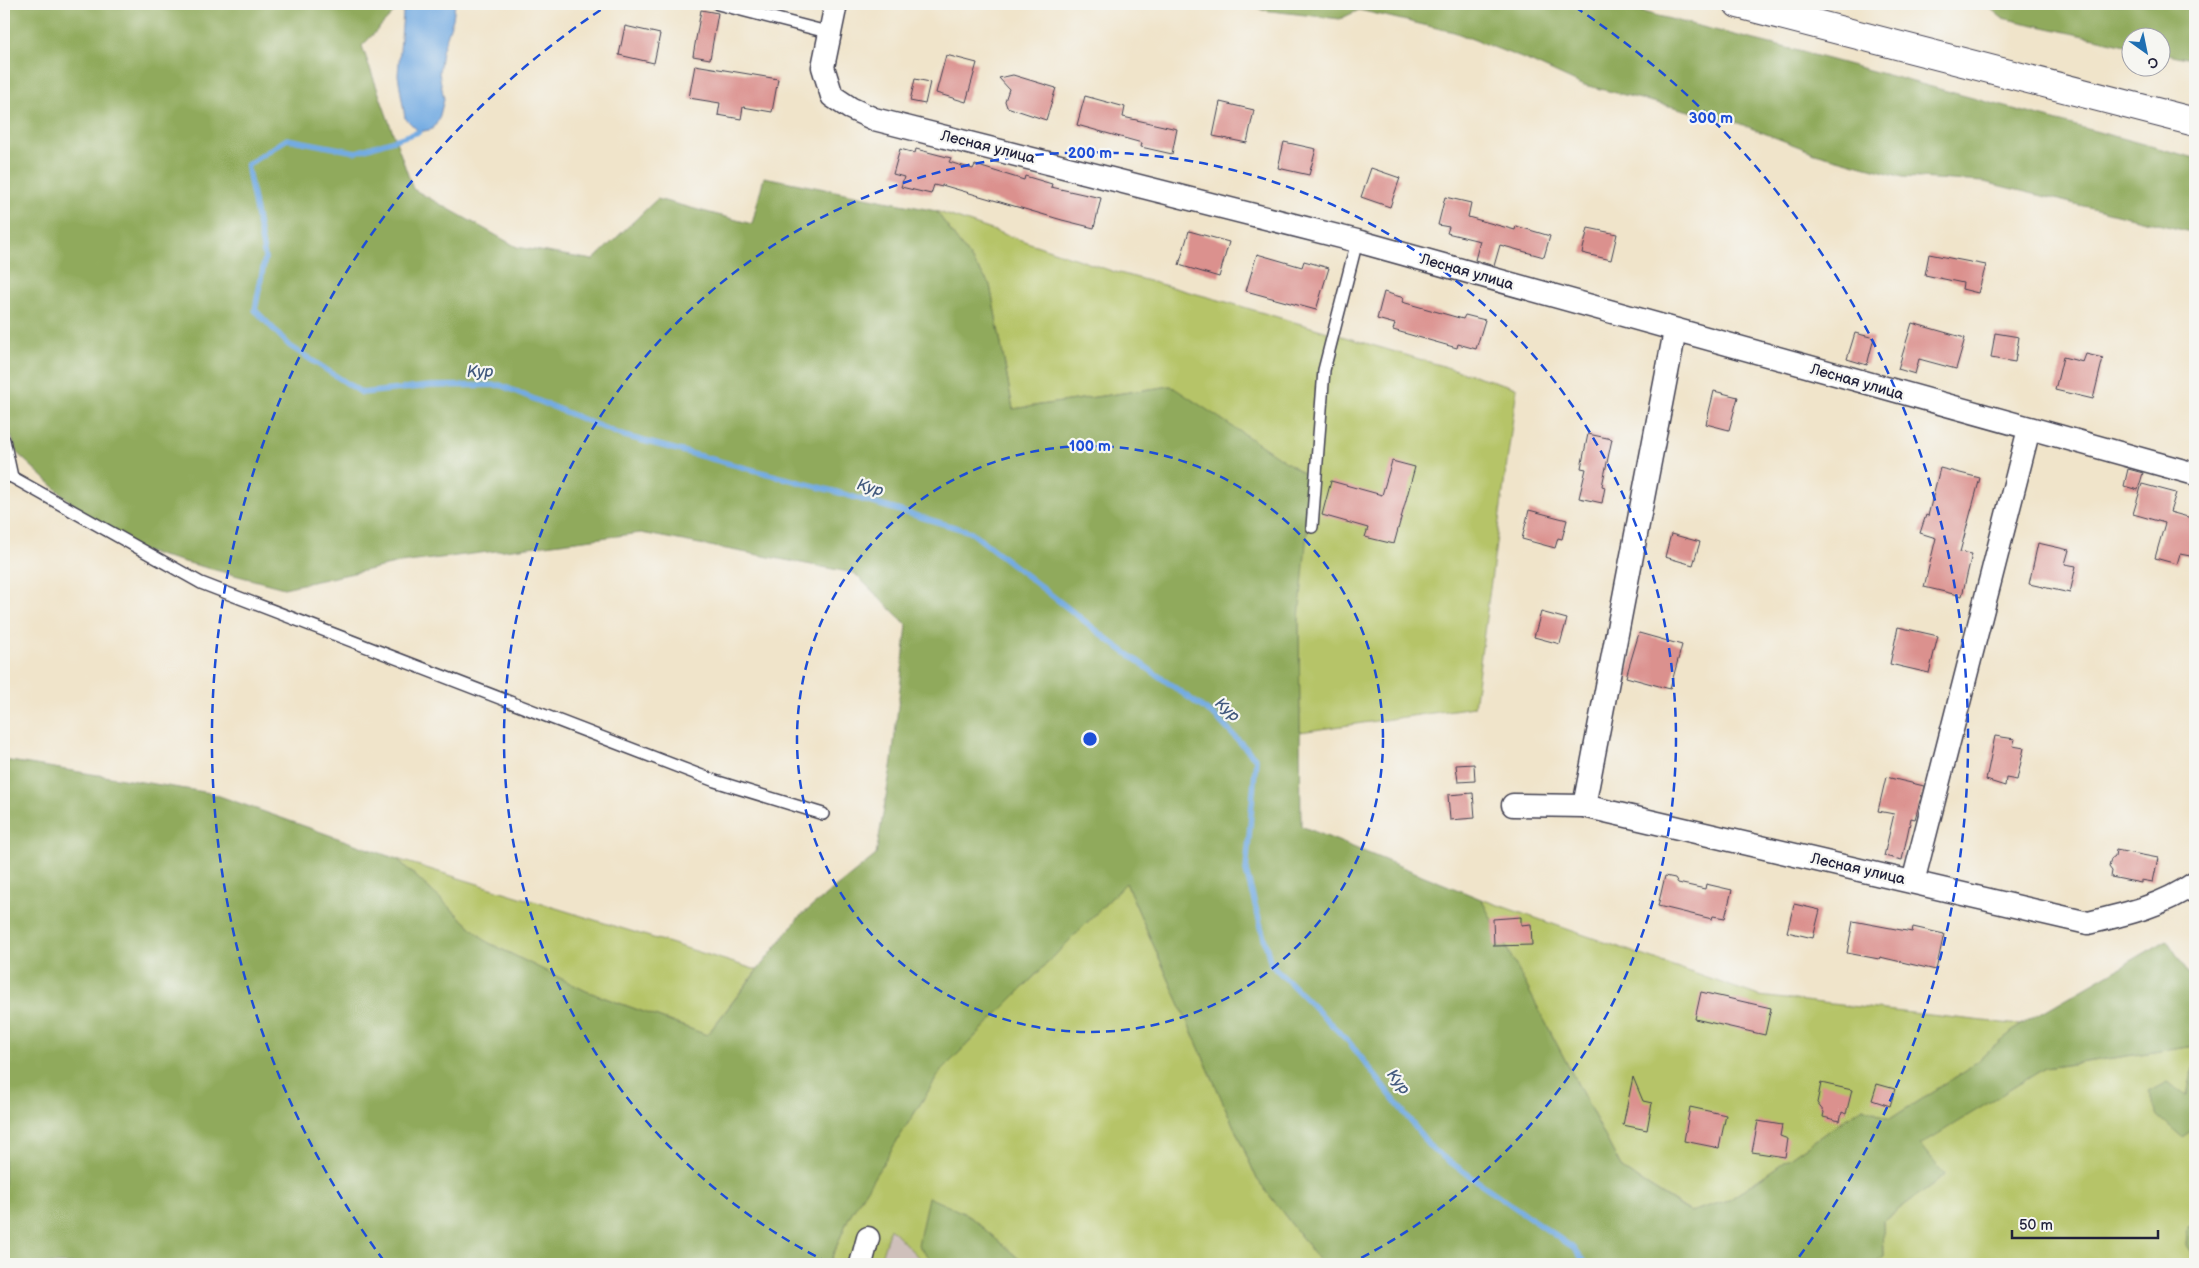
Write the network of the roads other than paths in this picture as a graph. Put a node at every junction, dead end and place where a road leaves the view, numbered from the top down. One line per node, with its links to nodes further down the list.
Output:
1 (718, 4): 4 (lane)
2 (836, 4): 4 (street, Лесная улица)
3 (1738, 4): 5 (main road)
4 (831, 33): 6 (street, Лесная улица)
5 (2195, 122)
6 (1357, 241): 7 (street, Лесная улица); 12 (lane)
7 (1675, 331): 8 (street, Лесная улица); 14 (street)
8 (2029, 429): 10 (street, Лесная улица); 16 (street)
9 (4, 440): 11 (lane)
10 (2195, 474)
11 (8, 476): 15 (lane)
12 (1312, 527)
13 (1513, 805): 14 (street, Лесная улица)
14 (1584, 806): 16 (street, Лесная улица)
15 (823, 814)
16 (1913, 882): 17 (street, Лесная улица)
17 (2195, 883)
18 (868, 1238): 19 (street)
19 (861, 1264)

